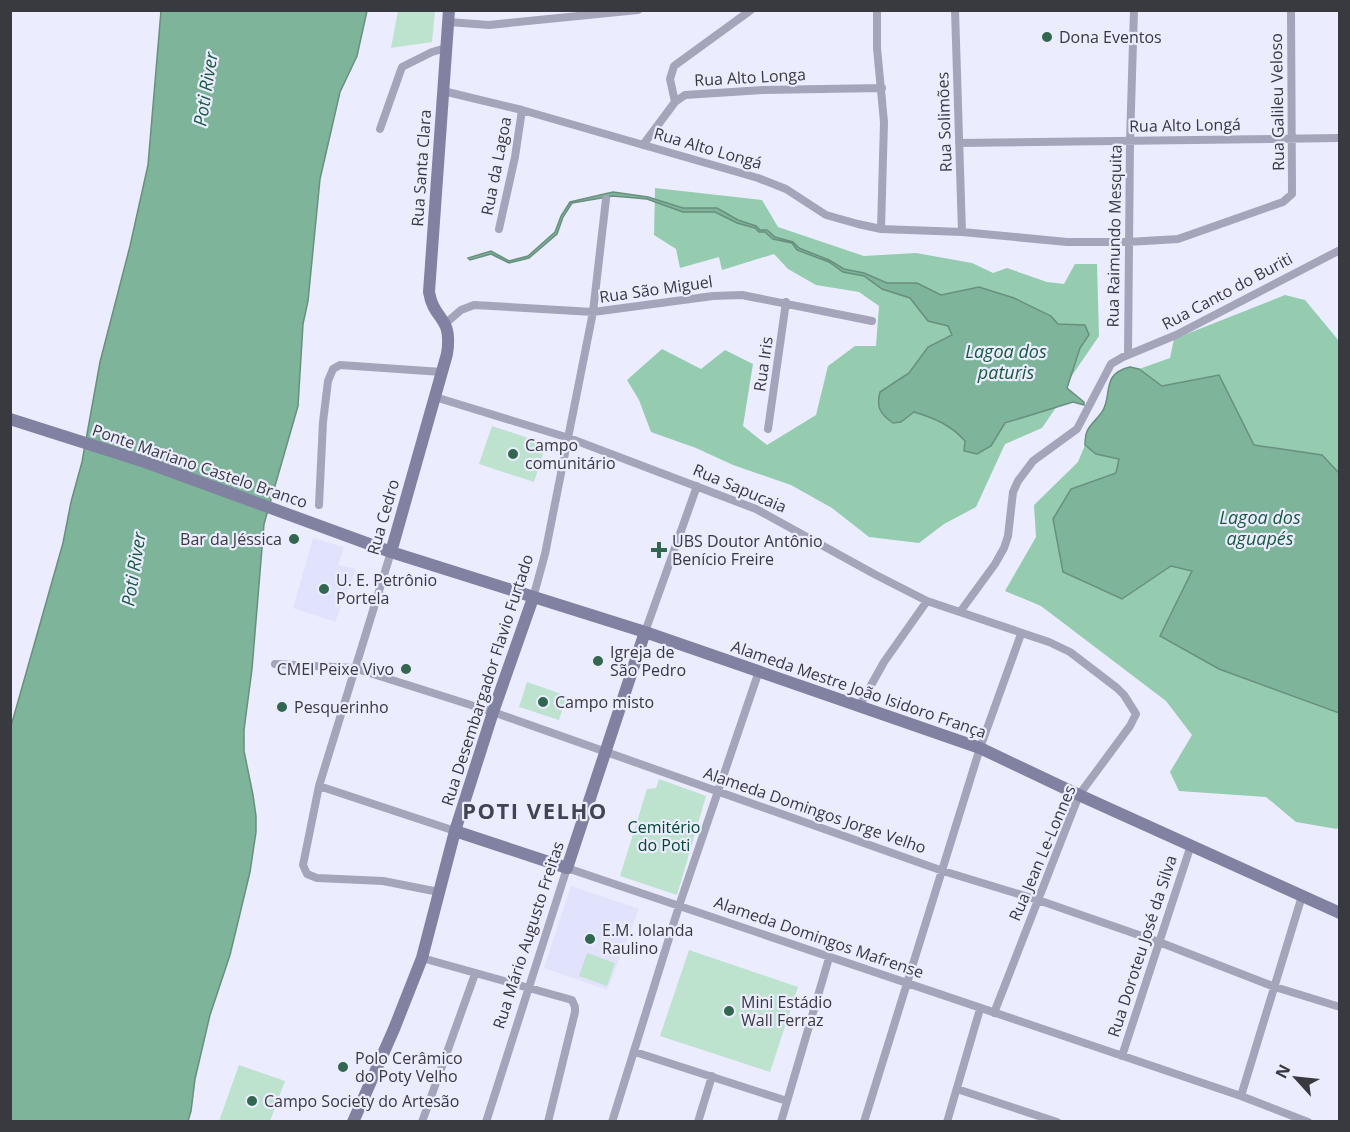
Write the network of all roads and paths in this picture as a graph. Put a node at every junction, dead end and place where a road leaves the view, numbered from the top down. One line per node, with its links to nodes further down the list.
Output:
1 (638, 10): 7 (street)
2 (751, 10): 11 (street)
3 (877, 10): 9 (street)
4 (955, 10): 17 (street, Rua Solimões)
5 (1134, 10): 16 (street, Rua Raimundo Mesquita)
6 (1291, 10): 15 (street, Rua Galileu Veloso)
7 (448, 16): 8 (street, Rua Santa Clara)
8 (446, 48): 10 (street, Rua Santa Clara); 13 (street)
9 (882, 88): 11 (street, Rua Alto Longa); 22 (street)
10 (442, 91): 12 (street, Rua Alto Longá); 29 (street, Rua Santa Clara)
11 (675, 102): 18 (street, Rua Alto Longa)
12 (522, 110): 18 (street, Rua Alto Longá); 21 (street, Rua da Lagoa)
13 (380, 129)
14 (1340, 138): 15 (street, Rua Alto Longá)
15 (1293, 139): 16 (street, Rua Alto Longá); 19 (street, Rua Galileu Veloso)
16 (1130, 141): 17 (street, Rua Alto Longá); 24 (street, Rua Raimundo Mesquita)
17 (960, 143): 23 (street, Rua Solimões)
18 (643, 145): 22 (street, Rua Alto Longá)
19 (1292, 194): 24 (street, Rua Alto Longá)
20 (606, 198): 27 (street, Rua Desembargador Flavio Furtado)
21 (500, 229)
22 (881, 229): 23 (street, Rua Alto Longá)
23 (962, 232): 24 (street, Rua Alto Longá)
24 (1128, 242): 30 (street, Rua Raimundo Mesquita)
25 (1340, 250): 30 (street, Rua Canto do Buriti)
26 (786, 302): 27 (street, Rua São Miguel); 28 (street, Rua São Miguel); 34 (street, Rua Iris)
27 (593, 312): 29 (street, Rua São Miguel); 35 (street, Rua Desembargador Flavio Furtado)
28 (872, 321)
29 (446, 323): 31 (street, Rua Cedro)
30 (1128, 355): 42 (street, Rua Canto do Buriti)
31 (442, 372): 32 (street, Rua Cedro); 37 (street)
32 (435, 398): 35 (street, Rua Sapucaia); 39 (street, Rua Cedro)
33 (10, 419): 38 (street, Ponte Mariano Castelo Branco)
34 (768, 429)
35 (569, 438): 36 (street, Rua Sapucaia); 40 (street, Rua Desembargador Flavio Furtado)
36 (697, 486): 41 (street, Rua Sapucaia); 43 (street, Rua Mário Augusto Freitas)
37 (319, 505)
38 (352, 538): 39 (street, Alameda Mestre João Isidoro França)
39 (391, 552): 40 (street, Alameda Mestre João Isidoro França); 46 (street, Rua Cedro)
40 (533, 597): 43 (street, Alameda Mestre João Isidoro França); 49 (street, Rua Desembargador Flavio Furtado)
41 (927, 601): 42 (street, Rua Sapucaia); 48 (street)
42 (960, 612): 44 (street, Rua Sapucaia)
43 (645, 632): 47 (street, Alameda Mestre João Isidoro França); 52 (street, Rua Mário Augusto Freitas)
44 (1021, 634): 50 (street, Rua Sapucaia); 51 (street)
45 (275, 664): 46 (street, Alameda Domingos Jorge Velho)
46 (354, 668): 49 (street, Alameda Domingos Jorge Velho); 53 (street, Rua Cedro)
47 (759, 671): 48 (street, Alameda Mestre João Isidoro França); 54 (street)
48 (860, 705): 51 (street, Alameda Mestre João Isidoro França)
49 (493, 712): 52 (street, Alameda Domingos Jorge Velho); 56 (street, Rua Desembargador Flavio Furtado)
50 (1136, 714): 55 (street, Rua Jean Le-Lonnes)
51 (980, 748): 55 (street, Alameda Mestre João Isidoro França); 59 (street)
52 (606, 752): 54 (street, Alameda Domingos Jorge Velho); 58 (street, Rua Mário Augusto Freitas)
53 (319, 786): 56 (street, Alameda Domingos Mafrense); 60 (street, Rua Cedro)
54 (717, 791): 59 (street, Alameda Domingos Jorge Velho); 63 (street)
55 (1079, 795): 57 (street, Alameda Mestre João Isidoro França); 62 (street, Rua Jean Le-Lonnes)
56 (455, 831): 58 (street, Alameda Domingos Mafrense); 60 (street, Rua Desembargador Flavio Furtado)
57 (1191, 845): 61 (street, Alameda Mestre João Isidoro França); 65 (street, Rua Doroteu José da Silva)
58 (567, 868): 63 (street, Alameda Domingos Mafrense); 71 (street, Rua Mário Augusto Freitas)
59 (943, 871): 62 (street, Alameda Domingos Jorge Velho); 69 (street)
60 (439, 892): 66 (street, Rua Desembargador Flavio Furtado)
61 (1302, 896): 64 (street, Alameda Mestre João Isidoro França); 70 (street)
62 (1038, 900): 65 (street, Alameda Domingos Jorge Velho); 74 (street, Rua Jean Le-Lonnes)
63 (679, 906): 67 (street, Alameda Domingos Mafrense); 75 (street)
64 (1340, 913)
65 (1159, 942): 70 (street, Alameda Domingos Jorge Velho); 76 (street, Rua Doroteu José da Silva)
66 (422, 958): 68 (street); 81 (street, Rua Desembargador Flavio Furtado)
67 (829, 958): 69 (street, Alameda Domingos Mafrense); 80 (street)
68 (475, 974): 71 (street); 82 (street)
69 (907, 984): 73 (street, Alameda Domingos Mafrense); 88 (street)
70 (1275, 987): 72 (street, Alameda Domingos Jorge Velho); 79 (street)
71 (528, 989): 83 (street, Rua Mário Augusto Freitas); 84 (street)
72 (1340, 1007)
73 (980, 1009): 74 (street, Alameda Domingos Mafrense); 78 (street)
74 (994, 1013): 76 (street, Alameda Domingos Mafrense)
75 (634, 1052): 77 (street); 85 (street)
76 (1122, 1056): 79 (street, Alameda Domingos Mafrense)
77 (712, 1076): 80 (street); 86 (street)
78 (957, 1089): 89 (street); 90 (street)
79 (1241, 1096): 91 (street, Alameda Domingos Mafrense)
80 (787, 1101): 87 (street)
81 (353, 1122)
82 (422, 1122)
83 (486, 1122)
84 (548, 1122)
85 (612, 1122)
86 (698, 1122)
87 (781, 1122)
88 (864, 1122)
89 (947, 1122)
90 (1057, 1122)
91 (1308, 1122)

